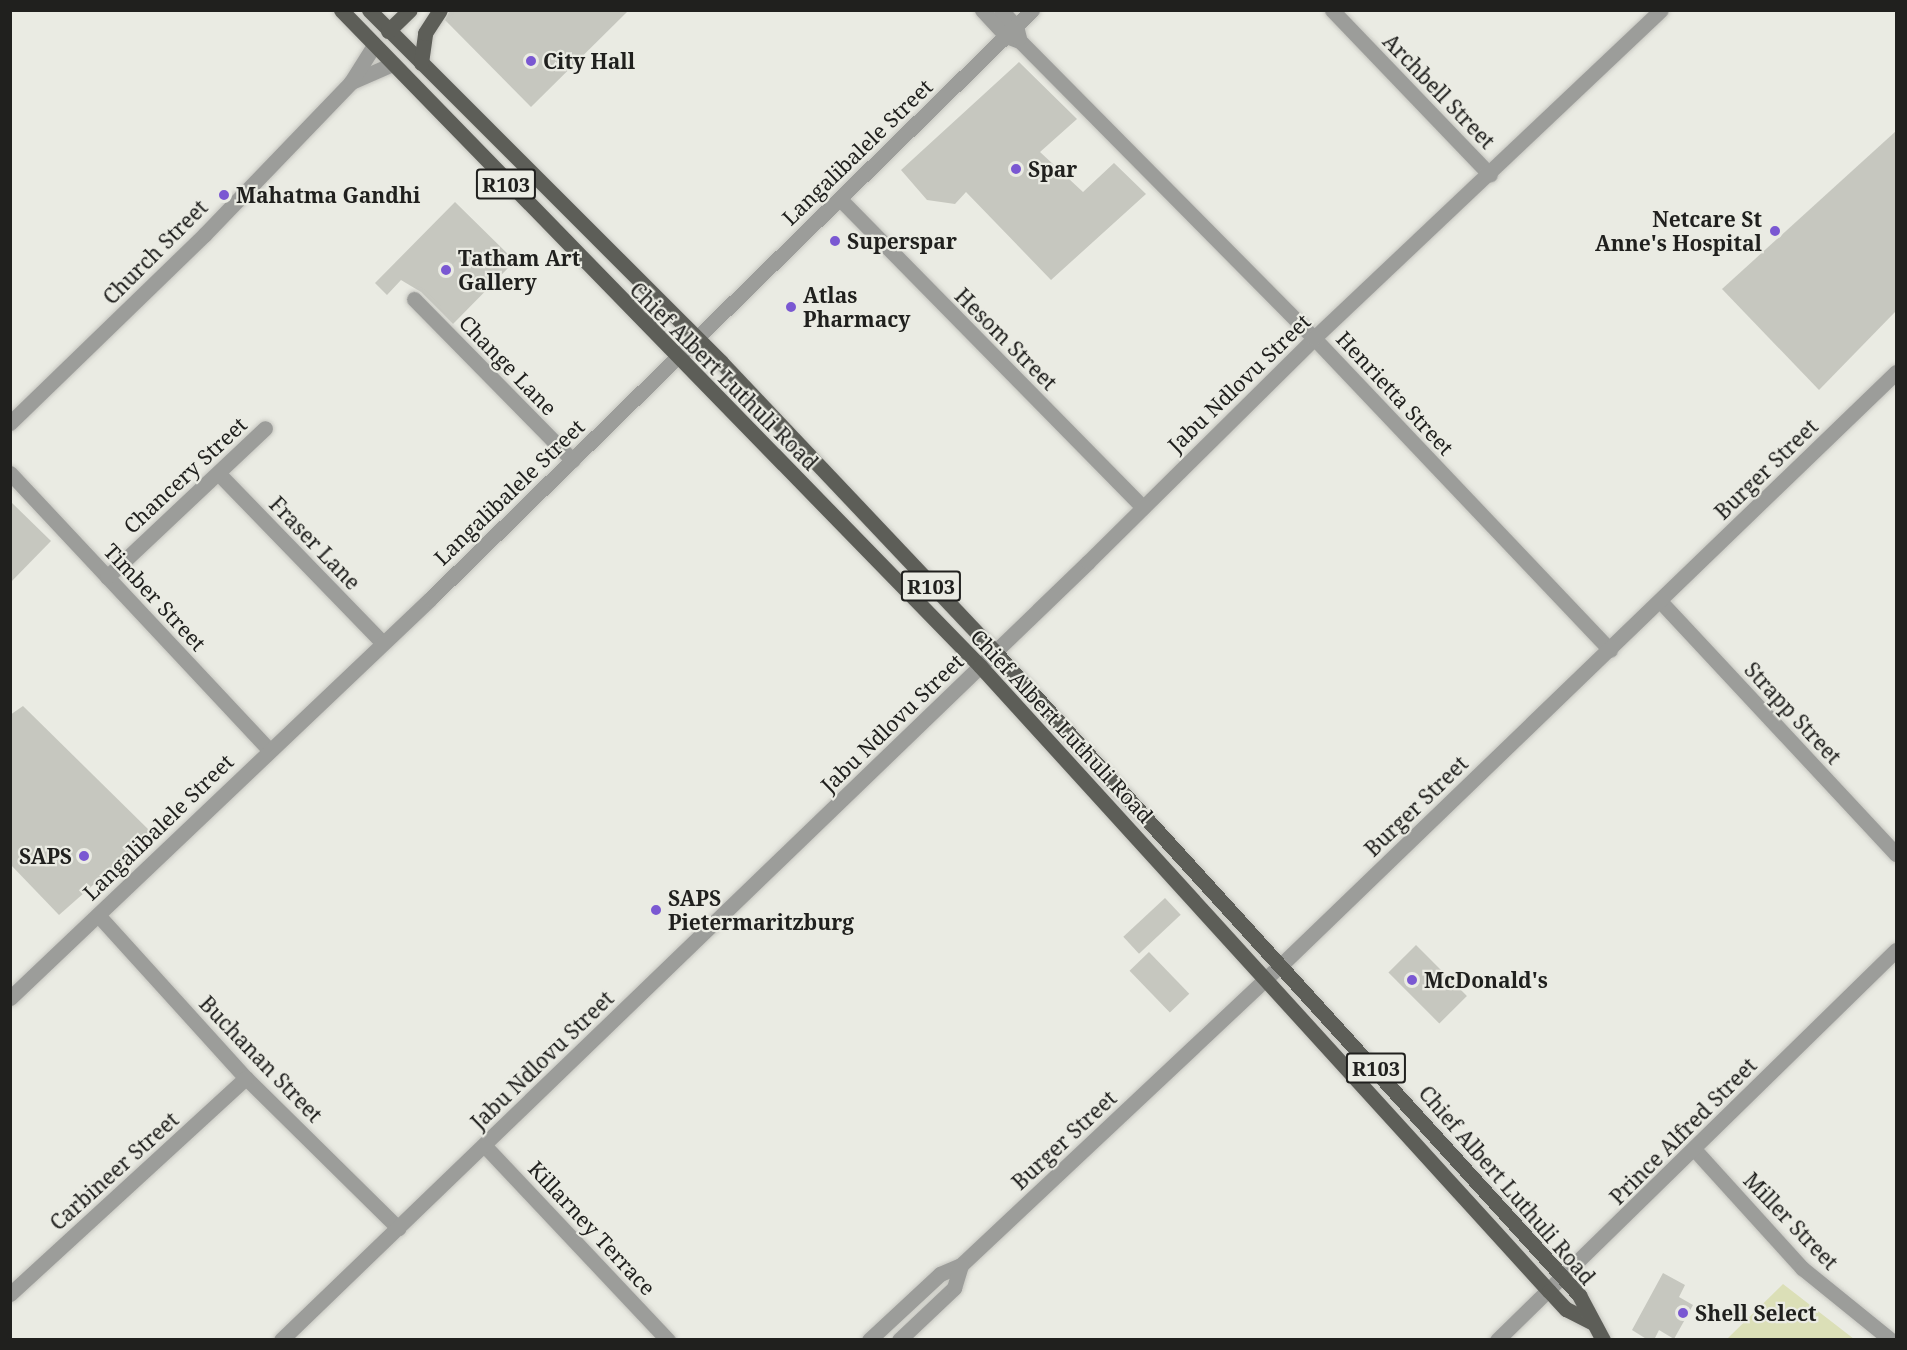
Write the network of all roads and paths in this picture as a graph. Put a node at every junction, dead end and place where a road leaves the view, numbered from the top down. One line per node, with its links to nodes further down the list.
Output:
1 (341, 10): 12 (main road, Chief Albert Luthuli Road / R103)
2 (369, 10): 10 (main road, Chief Albert Luthuli Road / R103)
3 (410, 10): 10 (main road)
4 (440, 10): 13 (main road)
5 (982, 10): 11 (street, Henrietta Street)
6 (1001, 10): 11 (street, Henrietta Street)
7 (1032, 10): 11 (street, Langalibalele Street)
8 (1332, 10): 16 (street, Archbell Street)
9 (1661, 10): 16 (street, Jabu Ndlovu Street)
10 (388, 31): 13 (main road, Chief Albert Luthuli Road / R103)
11 (1014, 34): 17 (street, Langalibalele Street); 20 (street, Henrietta Street)
12 (373, 47): 14 (main road, Chief Albert Luthuli Road / R103); 15 (street, Church Street)
13 (421, 63): 19 (main road, Chief Albert Luthuli Road / R103)
14 (390, 64): 15 (street, Church Street); 21 (main road, Chief Albert Luthuli Road / R103)
15 (351, 82): 23 (street, Church Street)
16 (1490, 175): 20 (street, Jabu Ndlovu Street)
17 (840, 199): 19 (street, Langalibalele Street); 28 (street, Hesom Street)
18 (414, 299): 25 (street, Change Lane)
19 (695, 336): 21 (street, Langalibalele Street); 33 (main road, Chief Albert Luthuli Road / R103)
20 (1314, 338): 28 (street, Jabu Ndlovu Street); 32 (street, Henrietta Street)
21 (676, 355): 25 (street, Langalibalele Street); 34 (main road, Chief Albert Luthuli Road / R103)
22 (1896, 372): 30 (street, Burger Street)
23 (10, 423)
24 (265, 428): 27 (street, Chancery Street)
25 (572, 460): 31 (street, Langalibalele Street)
26 (10, 473): 29 (street, Timber Street)
27 (219, 474): 29 (street, Chancery Street); 31 (street, Fraser Lane)
28 (1143, 507): 33 (street, Jabu Ndlovu Street)
29 (107, 577): 35 (street, Timber Street)
30 (1660, 601): 32 (street, Burger Street); 36 (street, Strapp Street)
31 (381, 641): 35 (street, Langalibalele Street)
32 (1610, 650): 39 (street, Burger Street)
33 (995, 652): 34 (street, Jabu Ndlovu Street); 39 (main road, Chief Albert Luthuli Road / R103)
34 (980, 666): 40 (main road, Chief Albert Luthuli Road / R103); 43 (street, Jabu Ndlovu Street)
35 (269, 750): 37 (street, Langalibalele Street)
36 (1896, 854)
37 (98, 915): 41 (street, Langalibalele Street); 42 (street, Buchanan Street)
38 (1896, 950): 44 (street, Prince Alfred Street)
39 (1282, 964): 40 (street, Burger Street); 47 (main road, Chief Albert Luthuli Road / R103)
40 (1267, 978): 46 (street, Burger Street); 48 (main road, Chief Albert Luthuli Road / R103)
41 (10, 998)
42 (246, 1078): 45 (street, Buchanan Street); 49 (street, Carbineer Street)
43 (484, 1144): 45 (street, Jabu Ndlovu Street); 52 (street, Killarney Terrace)
44 (1694, 1149): 47 (street, Prince Alfred Street); 57 (street, Miller Street)
45 (398, 1227): 51 (street, Jabu Ndlovu Street)
46 (961, 1265): 53 (street, Burger Street); 54 (street, Burger Street)
47 (1564, 1278): 48 (street, Prince Alfred Street); 50 (main road, Chief Albert Luthuli Road / R103)
48 (1549, 1291): 50 (main road, Chief Albert Luthuli Road / R103); 55 (street, Prince Alfred Street)
49 (10, 1294)
50 (1591, 1322): 56 (main road, Chief Albert Luthuli Road / R103)
51 (281, 1340)
52 (668, 1340)
53 (869, 1340)
54 (899, 1340)
55 (1497, 1340)
56 (1603, 1340)
57 (1891, 1340)

